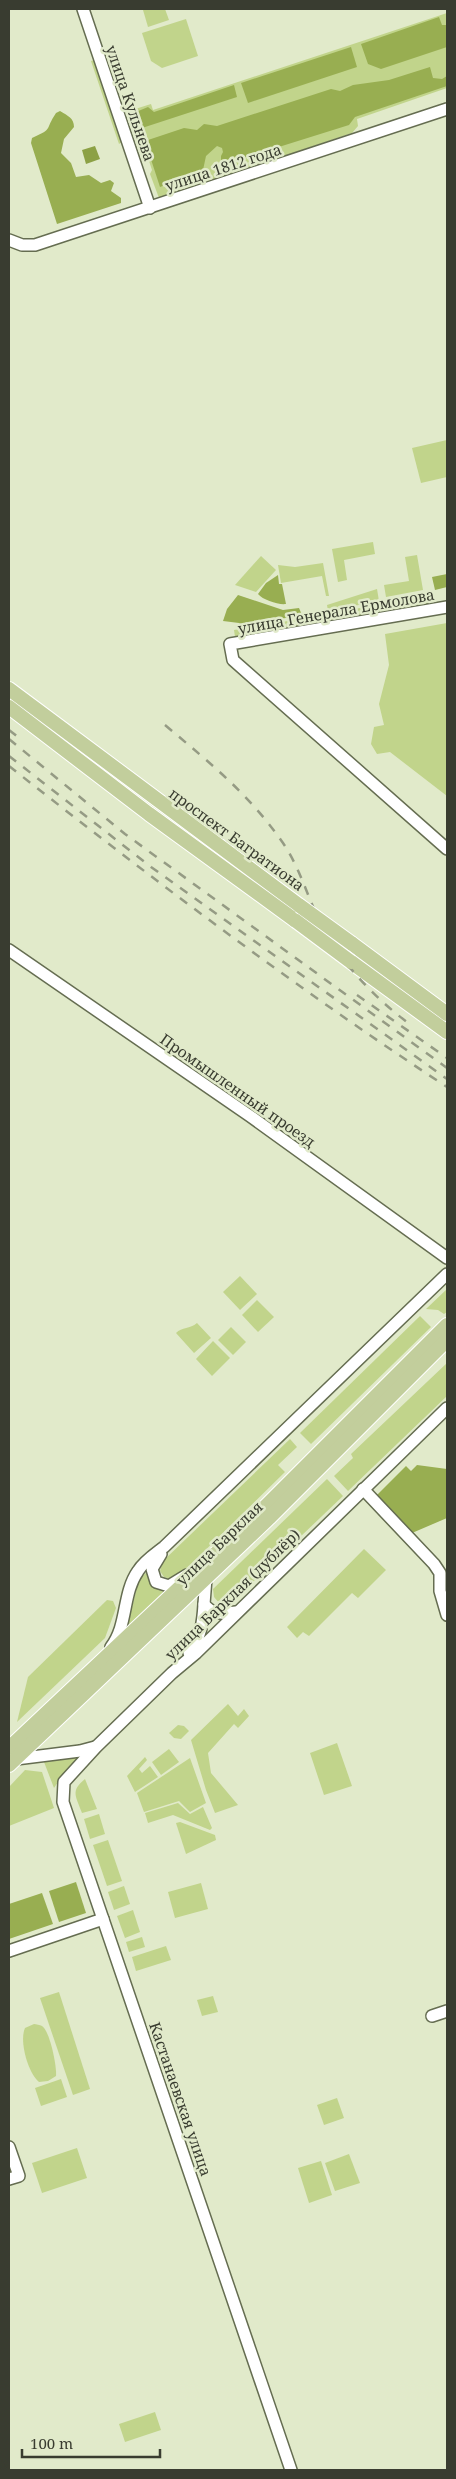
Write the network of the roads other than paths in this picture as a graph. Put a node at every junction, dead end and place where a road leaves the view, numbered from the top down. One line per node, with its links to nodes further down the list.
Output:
1 (83, 9): 3 (street, улица Кульнева)
2 (447, 109): 3 (street, улица 1812 года)
3 (150, 208): 4 (street, улица 1812 года)
4 (9, 240)
5 (447, 607): 8 (street, улица Генерала Ермолова)
6 (9, 689): 10 (main road, проспект Багратиона, bridge)
7 (9, 707): 11 (main road, bridge)
8 (447, 849)
9 (9, 950): 12 (street, Промышленный проезд)
10 (447, 1014)
11 (447, 1032)
12 (447, 1258)
13 (447, 1274): 17 (street)
14 (445, 1335): 18 (main road, улица Барклая); 19 (main road, улица Барклая)
15 (447, 1408): 16 (street, улица Барклая (дублёр))
16 (363, 1489): 21 (street, улица Барклая (дублёр)); 22 (street)
17 (164, 1547): 18 (street); 23 (street)
18 (208, 1562): 23 (main road, улица Барклая)
19 (206, 1578): 20 (street); 26 (main road, улица Барклая)
20 (204, 1604): 21 (street); 24 (street)
21 (236, 1612): 24 (street, улица Барклая (дублёр))
22 (447, 1616)
23 (97, 1665): 26 (main road, улица Барклая)
24 (172, 1673): 25 (street, улица Барклая (дублёр))
25 (96, 1747): 26 (street); 27 (street, Кастанаевская улица)
26 (11, 1757)
27 (103, 1919): 28 (street); 33 (street, Кастанаевская улица)
28 (9, 1951)
29 (447, 2011): 30 (street)
30 (432, 2016)
31 (9, 2148): 32 (street)
32 (9, 2179)
33 (291, 2470)

